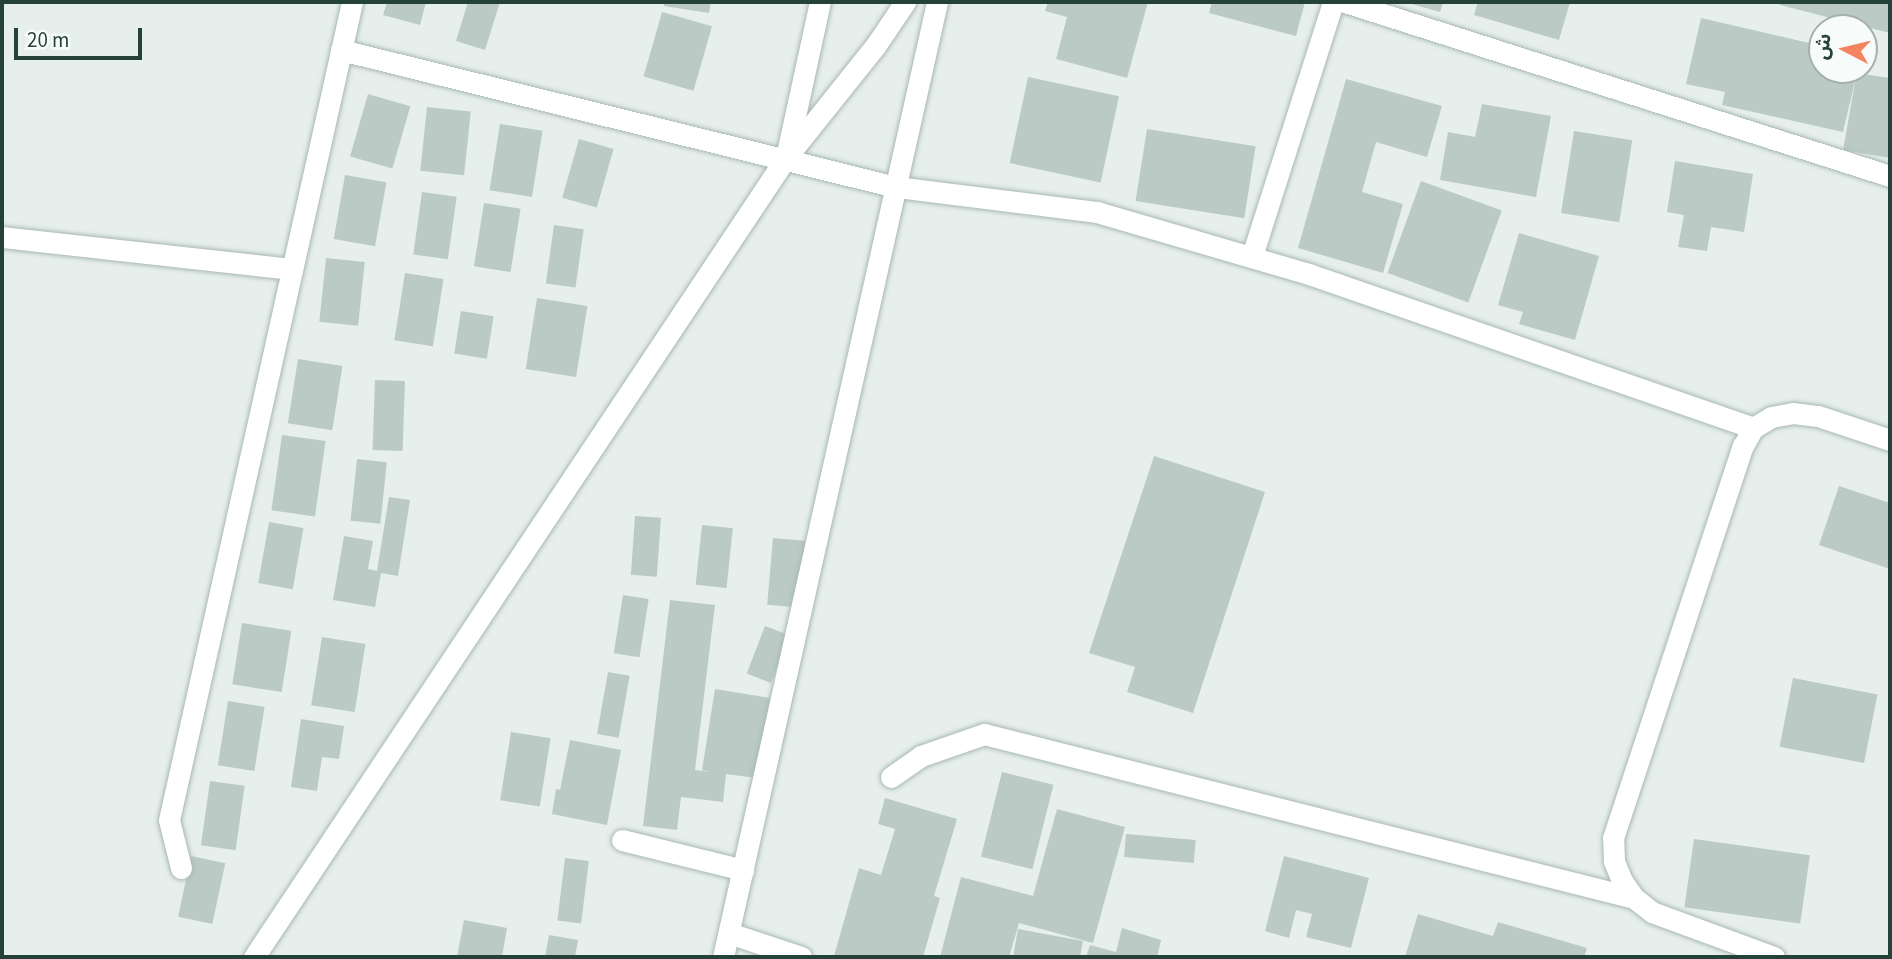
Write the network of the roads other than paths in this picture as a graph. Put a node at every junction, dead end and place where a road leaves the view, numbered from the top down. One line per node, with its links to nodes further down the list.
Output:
1 (352, 2): 7 (street)
2 (820, 2): 8 (street)
3 (905, 2): 8 (street)
4 (937, 2): 10 (street)
5 (1332, 2): 12 (street)
6 (1345, 2): 9 (street)
7 (341, 50): 8 (street); 13 (street)
8 (785, 159): 10 (street); 23 (street)
9 (1890, 176)
10 (895, 187): 12 (street); 19 (street)
11 (2, 237): 13 (street)
12 (1252, 256): 14 (street)
13 (292, 269): 18 (street)
14 (1753, 428): 15 (street); 20 (street)
15 (1890, 440)
16 (891, 777): 20 (street)
17 (622, 840): 19 (street)
18 (181, 868)
19 (743, 870): 21 (street)
20 (1634, 898): 22 (street)
21 (729, 933): 24 (street); 25 (street)
22 (1721, 948): 26 (street)
23 (254, 957)
24 (723, 957)
25 (801, 957)
26 (1774, 957)

